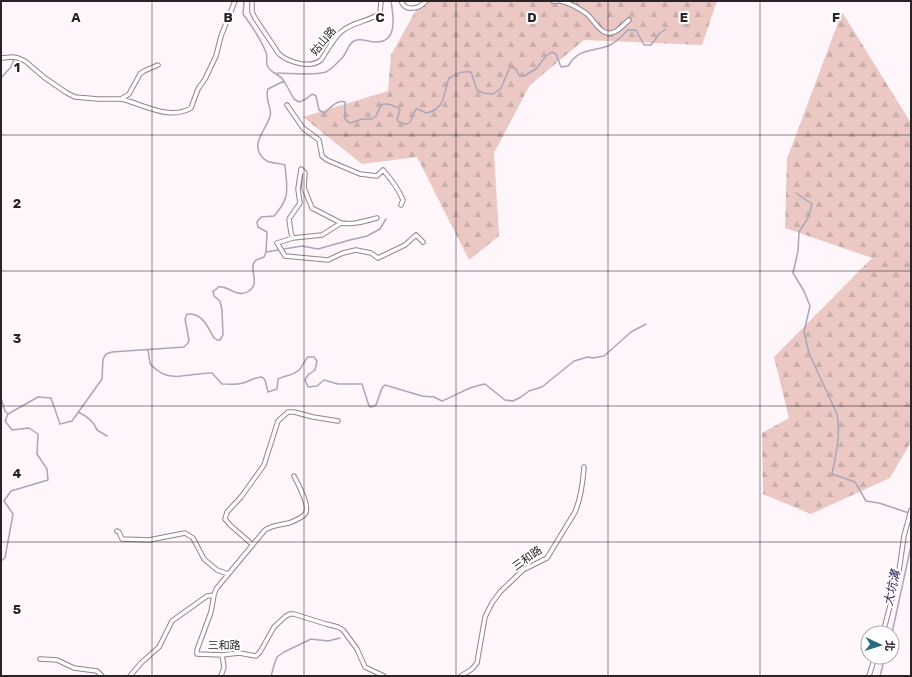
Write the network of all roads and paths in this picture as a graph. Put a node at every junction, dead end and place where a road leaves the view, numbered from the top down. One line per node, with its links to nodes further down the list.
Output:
1 (235, 1): 12 (street)
2 (252, 1): 3 (street, 姑山路)
3 (381, 1)
4 (402, 1): 5 (street)
5 (426, 1)
6 (553, 1): 7 (street)
7 (558, 1)
8 (561, 1): 9 (street)
9 (629, 20)
10 (1, 58): 12 (street)
11 (158, 65): 12 (street)
12 (121, 99)
13 (287, 106): 14 (street)
14 (401, 205)
15 (377, 218): 16 (street)
16 (341, 223): 17 (street); 17 (street)
17 (293, 238): 18 (street)
18 (424, 242)
19 (338, 421): 24 (street)
20 (584, 467): 35 (street, 三和路)
21 (294, 476): 24 (street, 三和路)
22 (911, 510): 27 (street)
23 (117, 531): 25 (street)
24 (253, 545): 25 (street, 三和路)
25 (228, 574): 26 (street, 三和路)
26 (214, 596): 28 (street, 三和路); 32 (street)
27 (885, 625)
28 (222, 654): 33 (street); 34 (street, 三和路)
29 (40, 659): 31 (street)
30 (872, 665): 36 (street)
31 (102, 676)
32 (130, 676)
33 (221, 676)
34 (384, 676)
35 (461, 676)
36 (869, 676)

